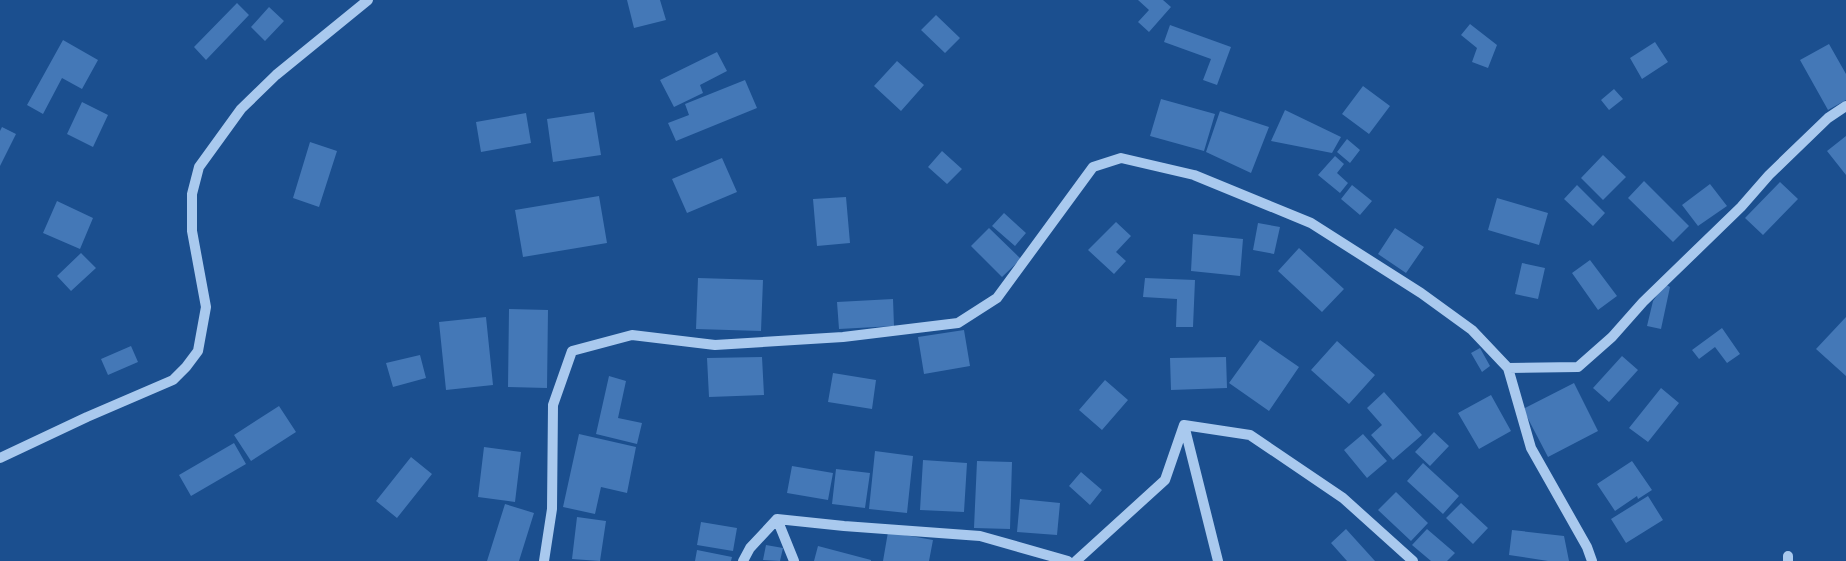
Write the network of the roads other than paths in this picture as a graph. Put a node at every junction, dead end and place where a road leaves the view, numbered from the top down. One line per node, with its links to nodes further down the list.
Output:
1 (368, 0): 5 (street)
2 (1846, 106): 3 (street)
3 (1508, 368): 7 (street); 14 (street)
4 (1184, 425): 11 (street); 12 (street); 13 (street)
5 (0, 458)
6 (777, 519): 8 (street); 9 (street); 10 (street)
7 (544, 561)
8 (743, 561)
9 (794, 561)
10 (1068, 561)
11 (1076, 561)
12 (1218, 561)
13 (1413, 561)
14 (1592, 561)

